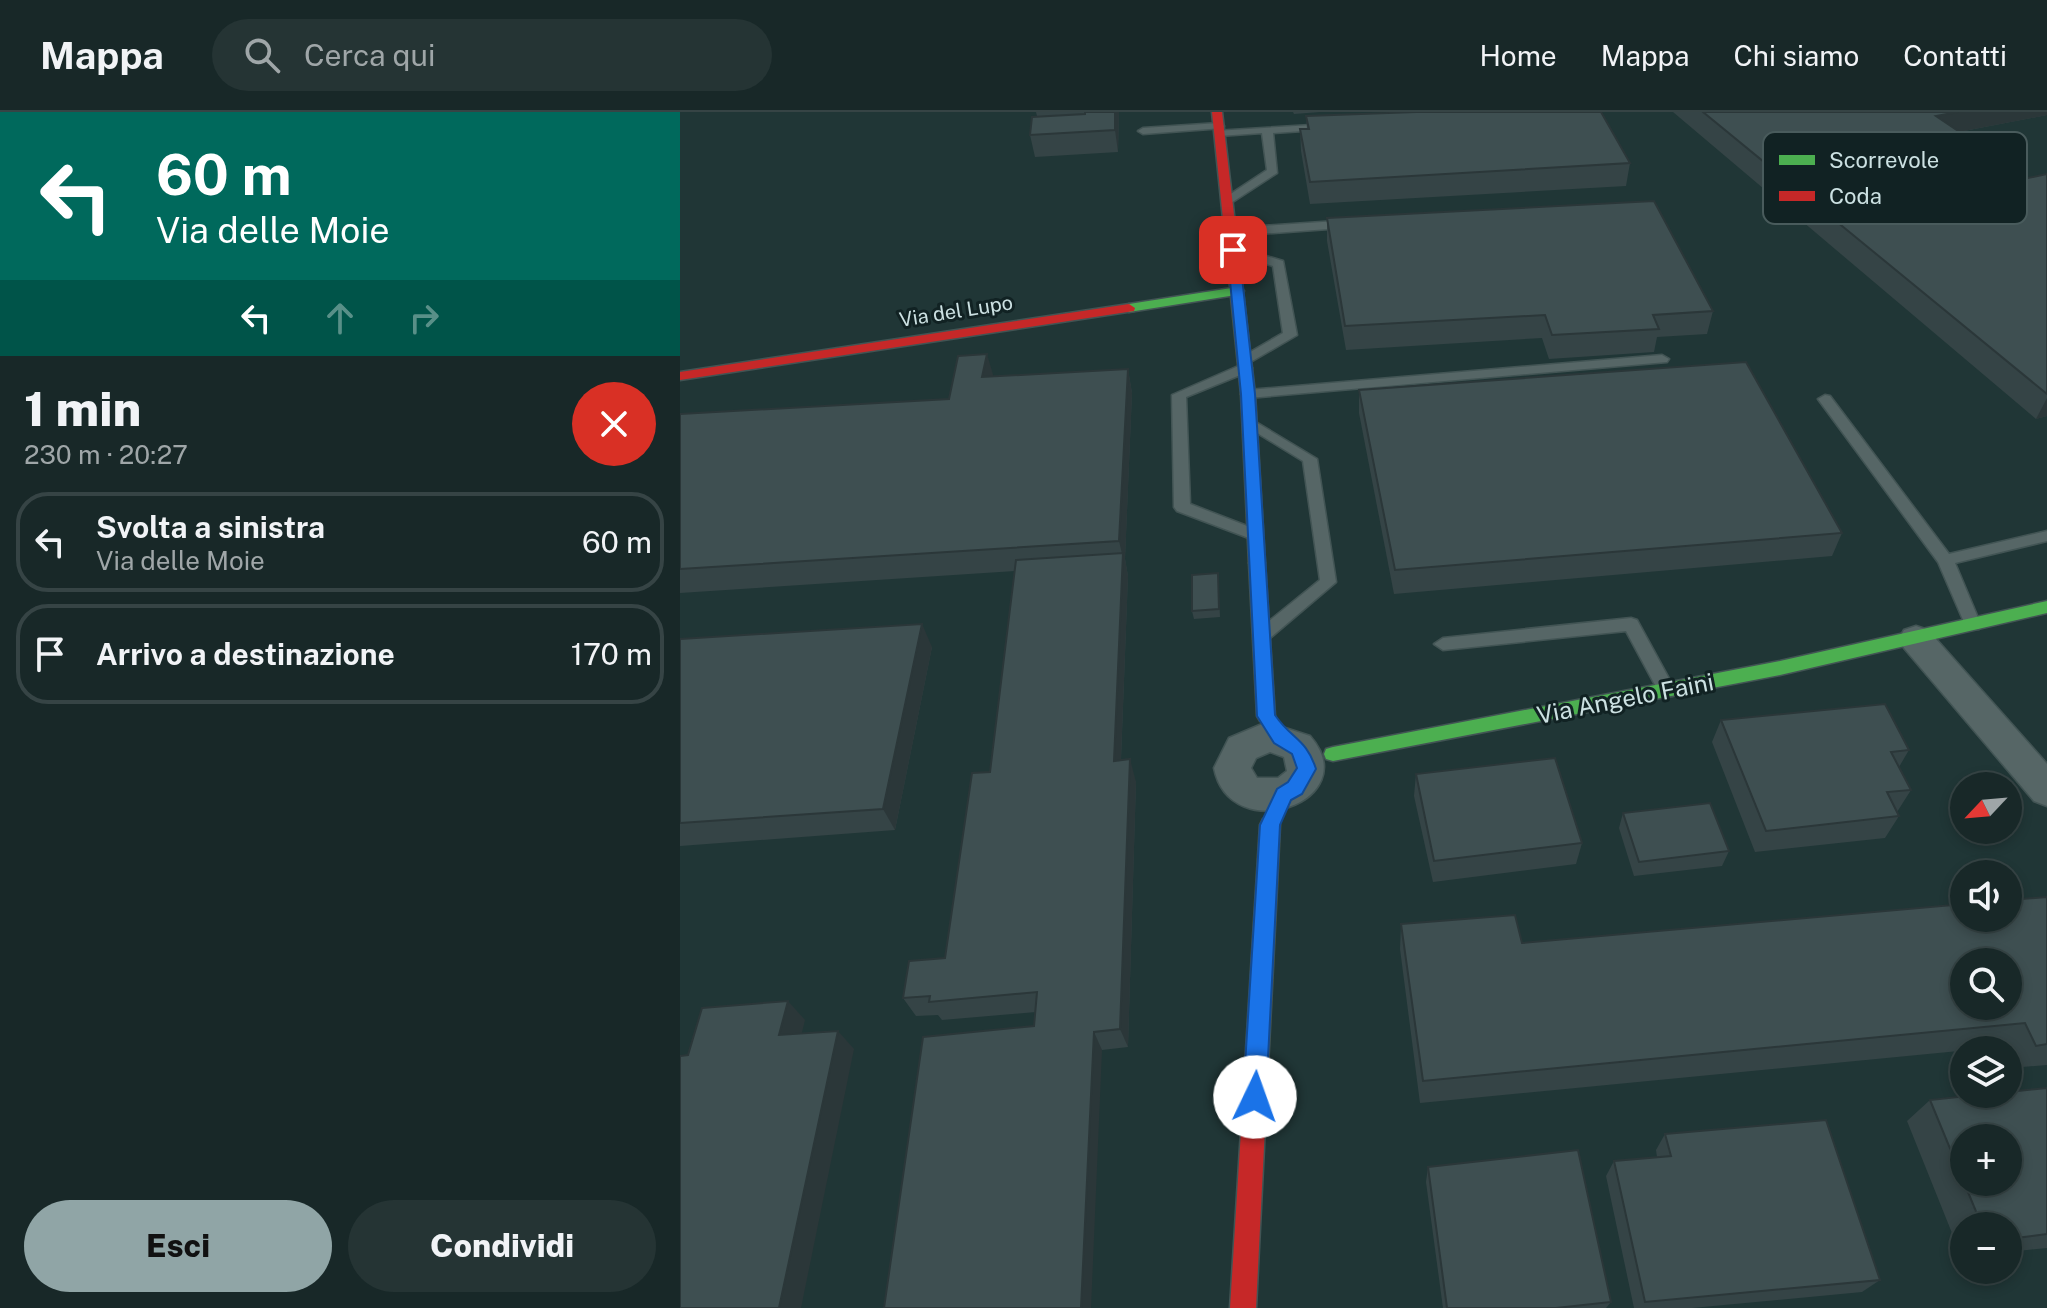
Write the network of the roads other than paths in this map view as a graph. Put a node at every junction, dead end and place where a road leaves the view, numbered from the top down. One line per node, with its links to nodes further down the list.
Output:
1 (1218, 124): 3 (lane); 4 (lane); 5 (street)
2 (1332, 127): 3 (lane)
3 (1267, 130): 5 (lane)
4 (1143, 131)
5 (1227, 201): 7 (street)
6 (1373, 223): 7 (lane)
7 (1232, 241): 8 (street); 10 (lane)
8 (1238, 291): 10 (street); 11 (street, Via del Lupo)
9 (1662, 359): 12 (lane)
10 (1245, 365): 12 (street); 15 (lane)
11 (680, 376)
12 (1248, 394): 14 (street)
13 (1825, 399): 17 (lane)
14 (1249, 422): 15 (street); 20 (lane)
15 (1254, 535): 20 (street)
16 (2047, 536): 17 (lane)
17 (1945, 560): 19 (lane)
18 (2047, 607): 19 (street, Via Angelo Faini)
19 (1973, 625): 21 (street, Via Angelo Faini)
20 (1259, 638): 24 (street)
21 (1916, 639): 23 (street, Via Angelo Faini); 26 (street)
22 (1443, 644): 23 (lane)
23 (1667, 691): 25 (street, Via Angelo Faini)
24 (1273, 734): 25 (street, Via Angelo Faini); 27 (street); 27 (street)
25 (1333, 754): 27 (street, Via Angelo Faini)
26 (2047, 790)
27 (1278, 798): 28 (street)
28 (1243, 1308)

